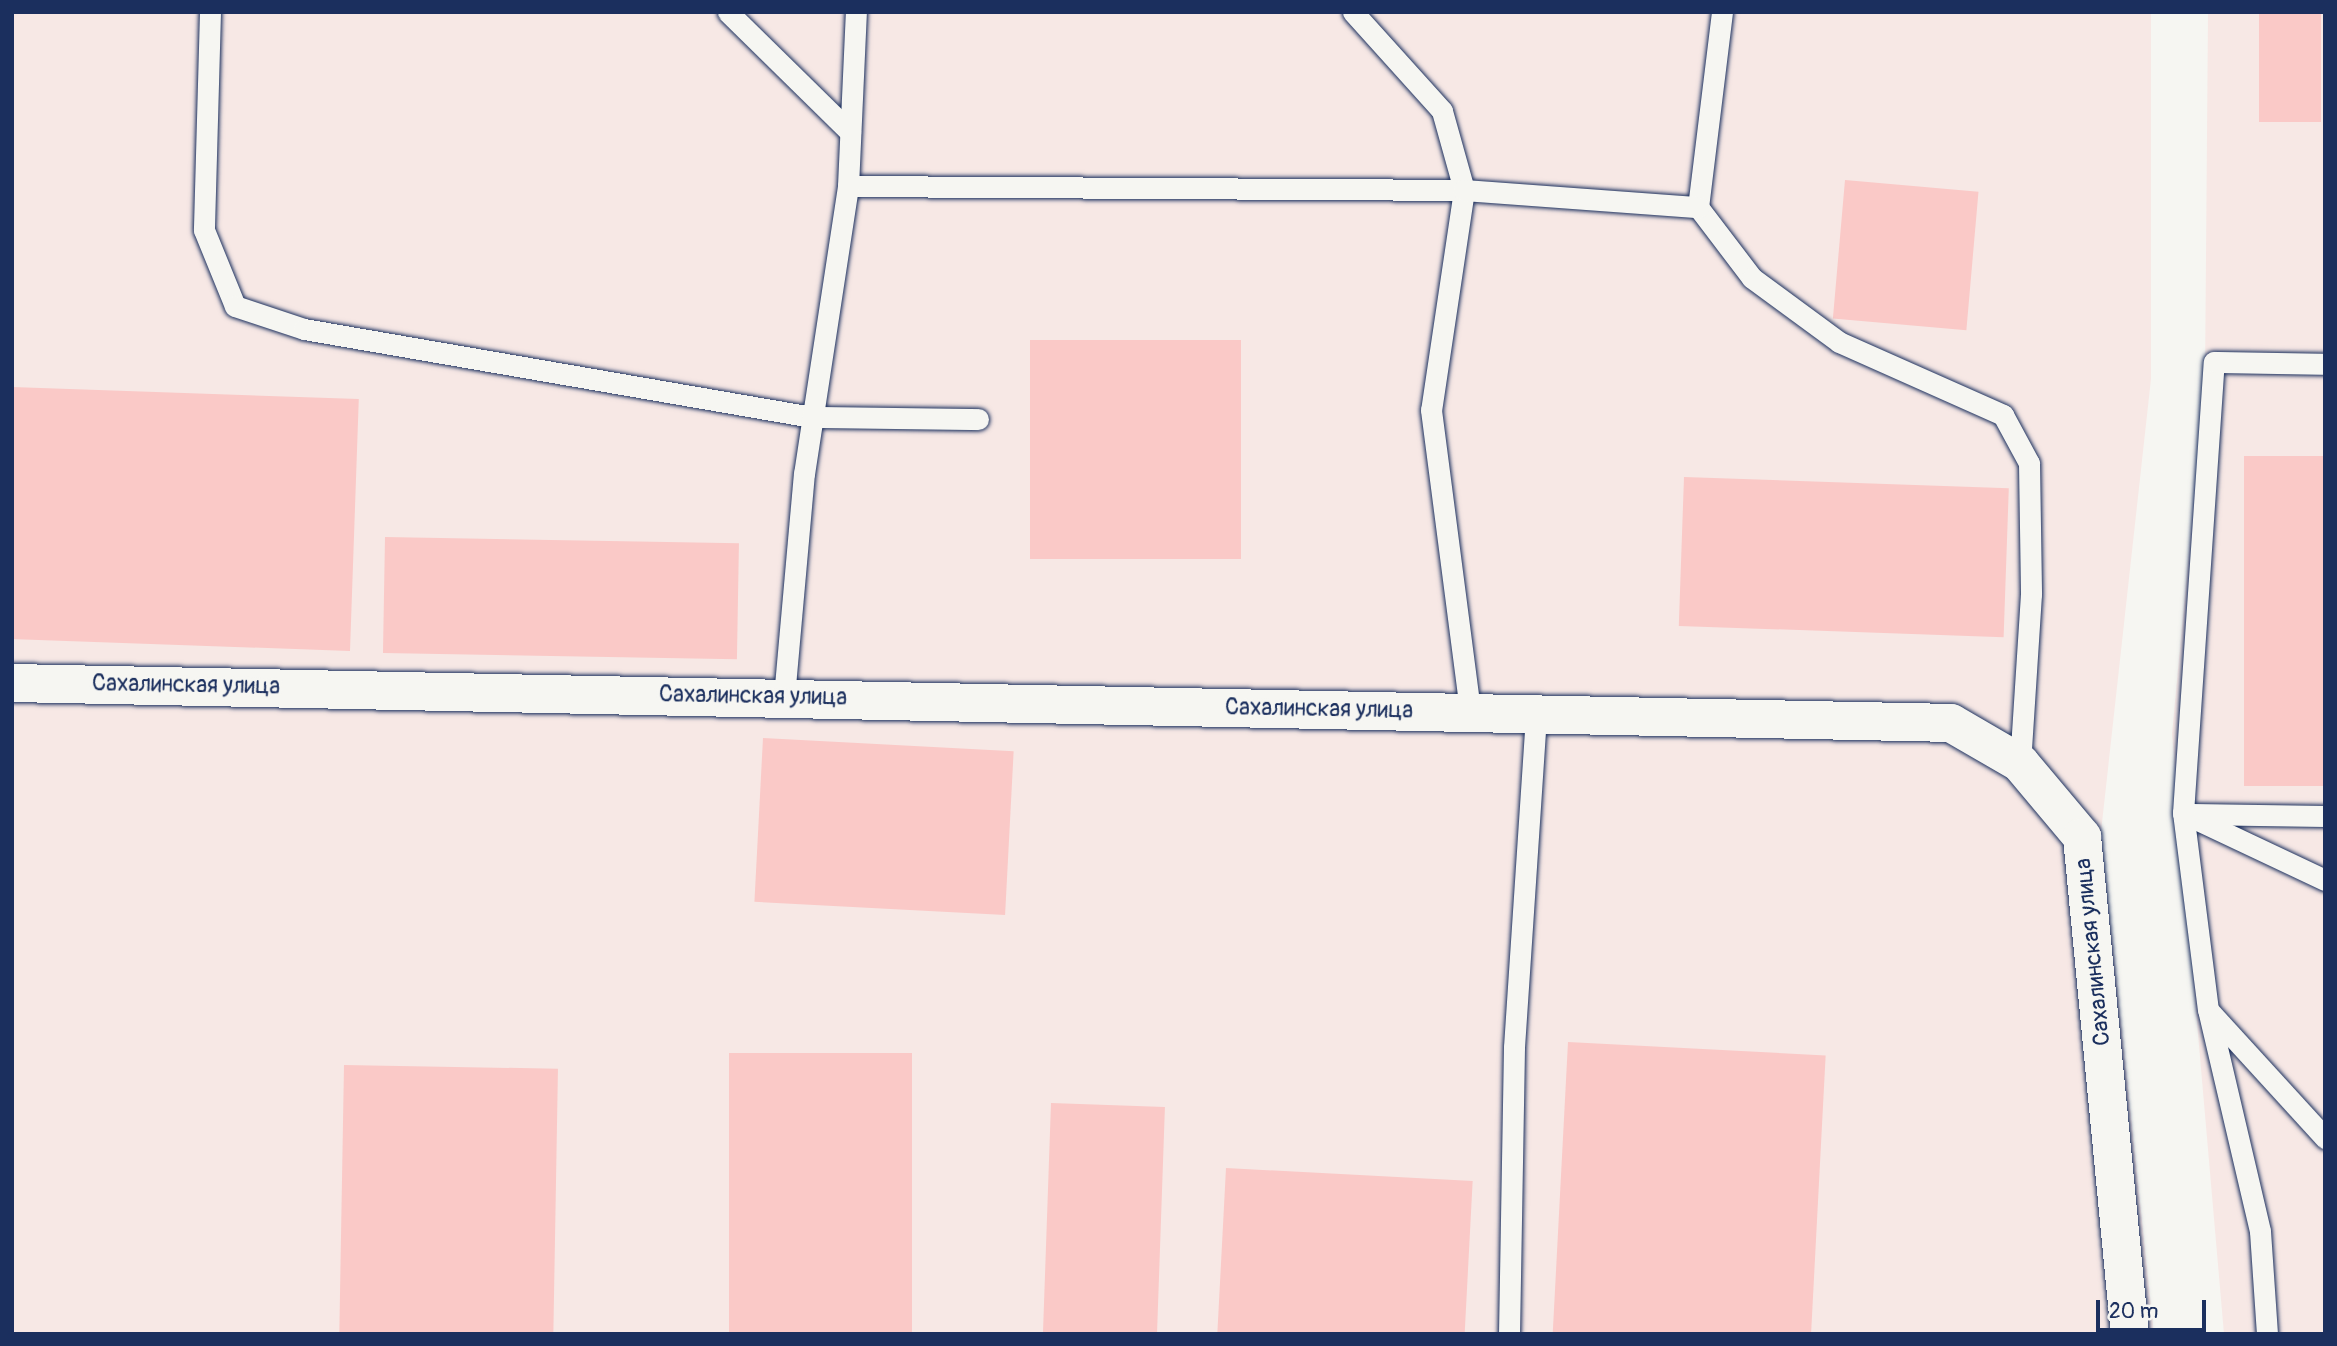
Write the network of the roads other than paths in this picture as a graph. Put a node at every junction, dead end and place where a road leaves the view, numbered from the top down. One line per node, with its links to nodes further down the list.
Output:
1 (211, 12): 11 (lane)
2 (728, 12): 6 (lane)
3 (856, 12): 6 (lane)
4 (1353, 12): 8 (lane)
5 (1723, 12): 9 (lane)
6 (850, 132): 7 (lane)
7 (848, 186): 8 (lane); 11 (lane)
8 (1464, 190): 9 (lane); 15 (lane)
9 (1698, 207): 17 (lane)
10 (2325, 364): 18 (lane)
11 (812, 417): 12 (lane); 14 (lane)
12 (978, 419)
13 (12, 683): 14 (street, Сахалинская улица)
14 (784, 697): 15 (street, Сахалинская улица)
15 (1470, 712): 16 (street, Сахалинская улица)
16 (1536, 713): 17 (street, Сахалинская улица); 23 (lane)
17 (2020, 762): 24 (street, Сахалинская улица)
18 (2183, 813): 19 (lane); 20 (lane); 21 (lane)
19 (2325, 816)
20 (2325, 880)
21 (2208, 1010): 22 (lane); 25 (lane)
22 (2325, 1138)
23 (1509, 1334)
24 (2130, 1334)
25 (2267, 1334)

